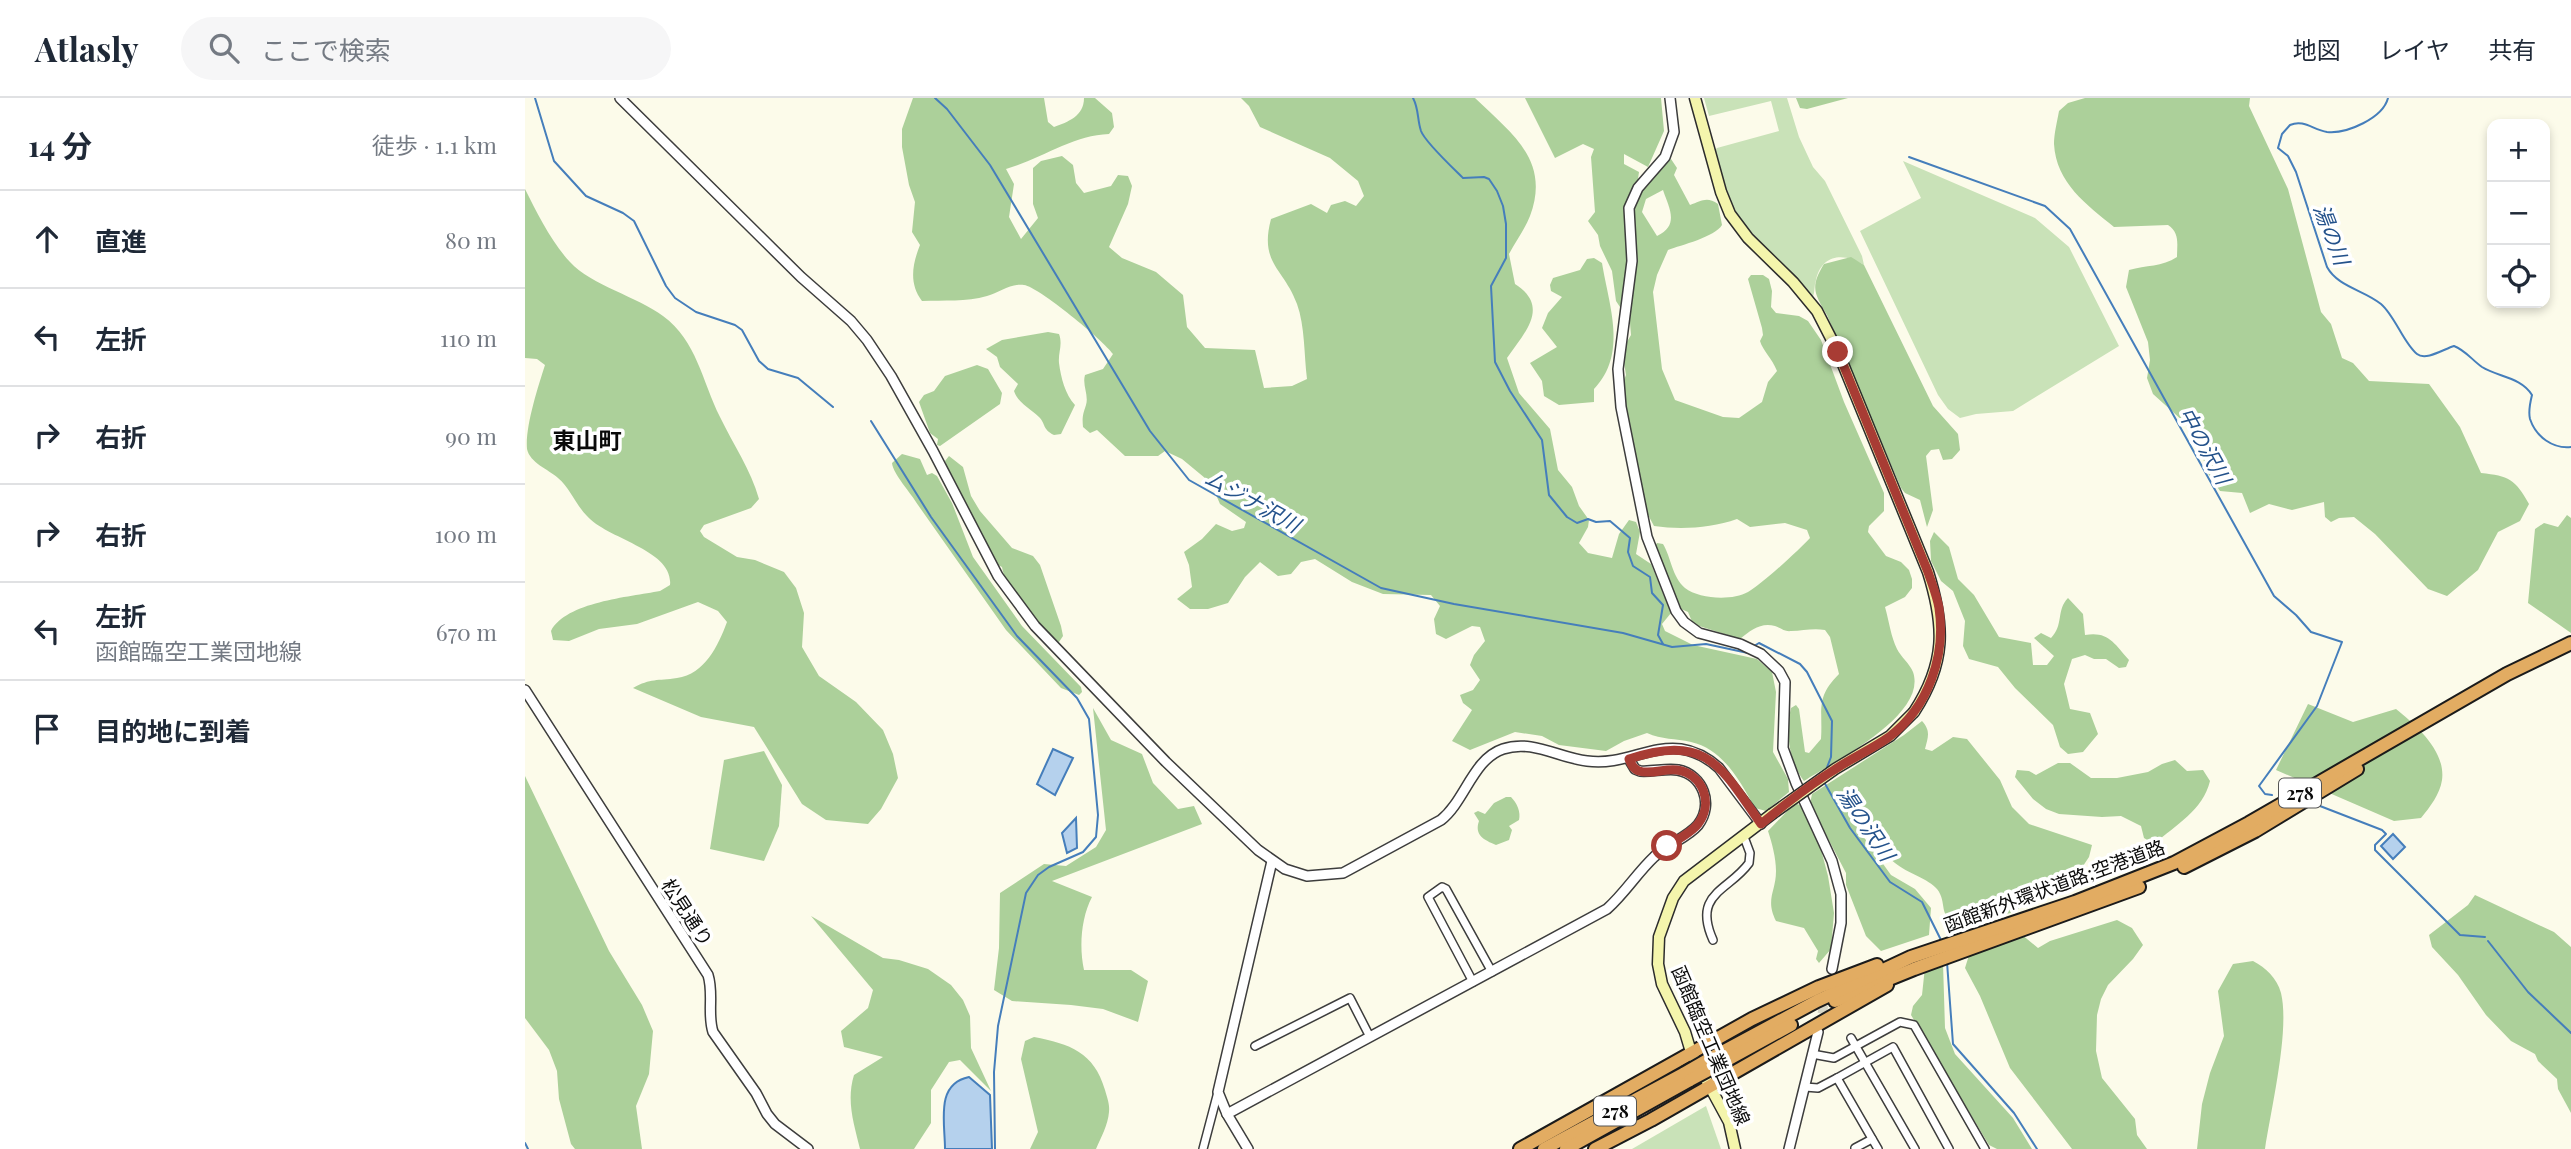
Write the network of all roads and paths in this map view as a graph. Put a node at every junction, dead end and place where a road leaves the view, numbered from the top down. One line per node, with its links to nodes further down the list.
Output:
1 (620, 98): 10 (street)
2 (1670, 98): 14 (street)
3 (1695, 98): 8 (main road, 函館臨空工業団地線, bridge)
4 (2571, 643): 11 (highway, 函館新外環状道路;空港道路 / 278)
5 (2571, 649): 11 (highway, 函館新外環状道路;空港道路 / 278)
6 (525, 690): 35 (street, 松見通り)
7 (1629, 759): 8 (street); 10 (street); 16 (street)
8 (1761, 824): 9 (main road, 函館臨空工業団地線)
9 (1745, 837): 12 (street); 23 (main road, 函館臨空工業団地線)
10 (1272, 861): 30 (street)
11 (2022, 925): 13 (highway, 函館新外環状道路;空港道路 / 278)
12 (1713, 940)
13 (1912, 963): 15 (highway); 15 (highway)
14 (1832, 969)
15 (1891, 971): 23 (highway); 26 (highway, 278, bridge); 28 (highway)
16 (1492, 972): 17 (street); 17 (street)
17 (1472, 982): 19 (street)
18 (1818, 1032): 24 (street)
19 (1370, 1037): 21 (street); 31 (street)
20 (1851, 1038): 22 (street)
21 (1255, 1046)
22 (1856, 1046): 24 (street); 25 (street); 47 (street)
23 (1691, 1052): 28 (main road, 函館臨空工業団地線); 38 (highway)
24 (1812, 1054): 29 (street)
25 (1866, 1062): 27 (street); 45 (street); 46 (street)
26 (1688, 1076): 39 (highway, 278); 40 (highway, 278)
27 (1837, 1078): 29 (street); 33 (street)
28 (1711, 1085): 41 (highway); 42 (main road, 函館臨空工業団地線)
29 (1805, 1087): 43 (street)
30 (1218, 1092): 31 (street); 32 (street)
31 (1227, 1114): 32 (street); 37 (street)
32 (1210, 1122): 36 (street)
33 (1872, 1139): 34 (street); 44 (street)
34 (1855, 1148)
35 (808, 1149)
36 (1203, 1149)
37 (1248, 1149)
38 (1520, 1149)
39 (1544, 1149)
40 (1566, 1149)
41 (1595, 1149)
42 (1735, 1149)
43 (1789, 1149)
44 (1878, 1149)
45 (1915, 1149)
46 (1949, 1149)
47 (1985, 1149)

